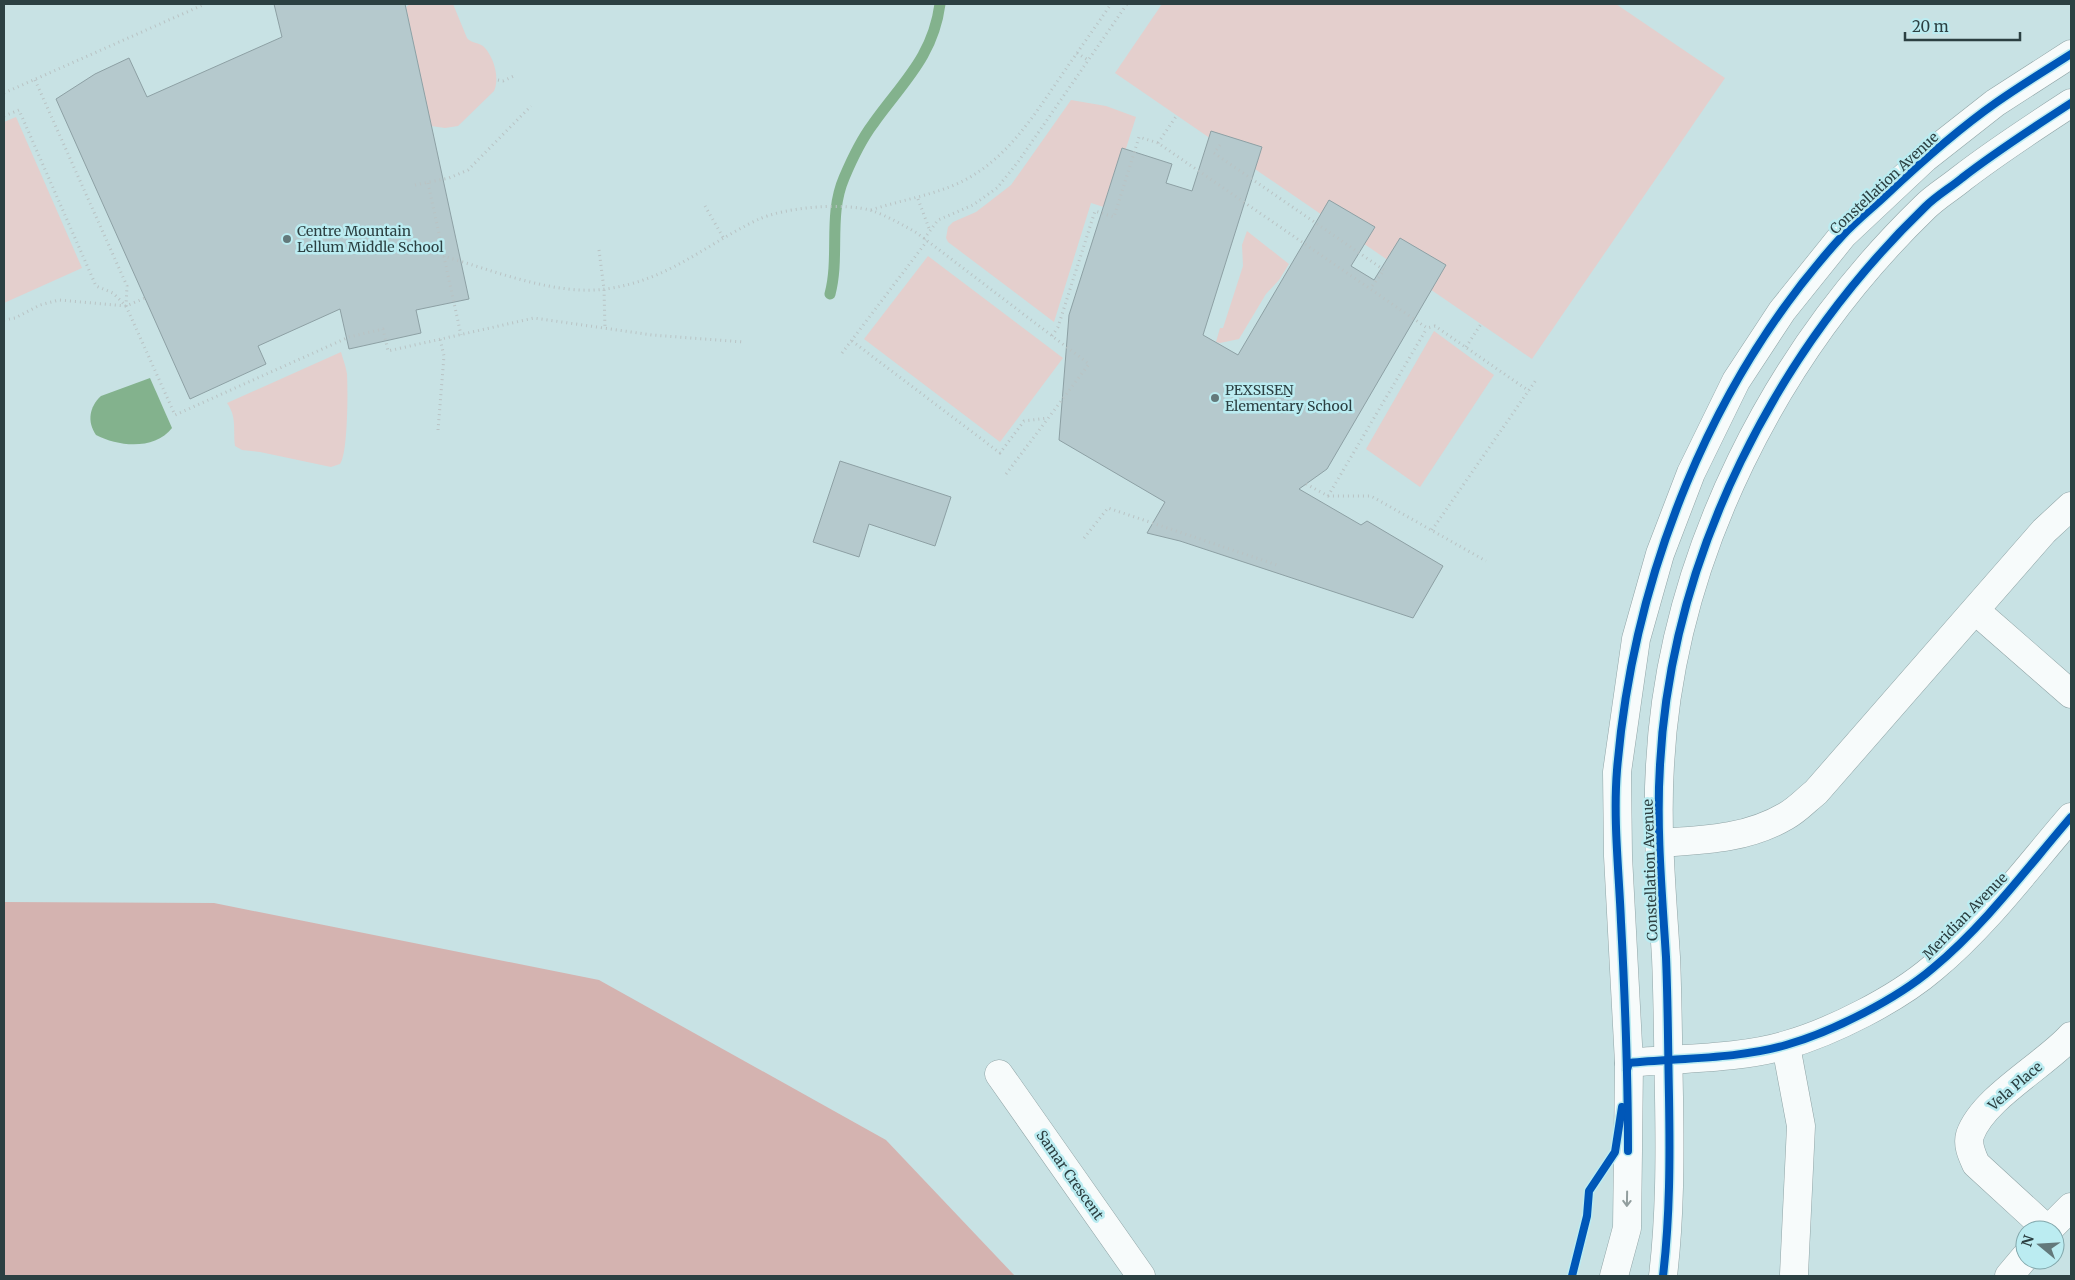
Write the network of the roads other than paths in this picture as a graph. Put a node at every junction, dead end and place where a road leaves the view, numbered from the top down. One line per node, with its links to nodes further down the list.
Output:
1 (2071, 54): 11 (street, Constellation Avenue)
2 (2071, 103): 7 (street, Constellation Avenue)
3 (2071, 506): 4 (street)
4 (1976, 611): 5 (street); 7 (street)
5 (2071, 694)
6 (2071, 818): 9 (street, Meridian Avenue)
7 (1660, 843): 10 (street, Constellation Avenue)
8 (2071, 1036): 14 (street, Vela Place)
9 (1786, 1046): 10 (street, Meridian Avenue); 16 (street)
10 (1668, 1059): 11 (street, Meridian Avenue); 19 (street, Constellation Avenue)
11 (1628, 1062): 18 (street, Constellation Avenue, one-way to 18)
12 (999, 1074): 17 (street, Samar Crescent)
13 (2071, 1207): 15 (street)
14 (2037, 1220)
15 (2058, 1220)
16 (1794, 1274)
17 (1141, 1276)
18 (1614, 1276)
19 (1663, 1276)

